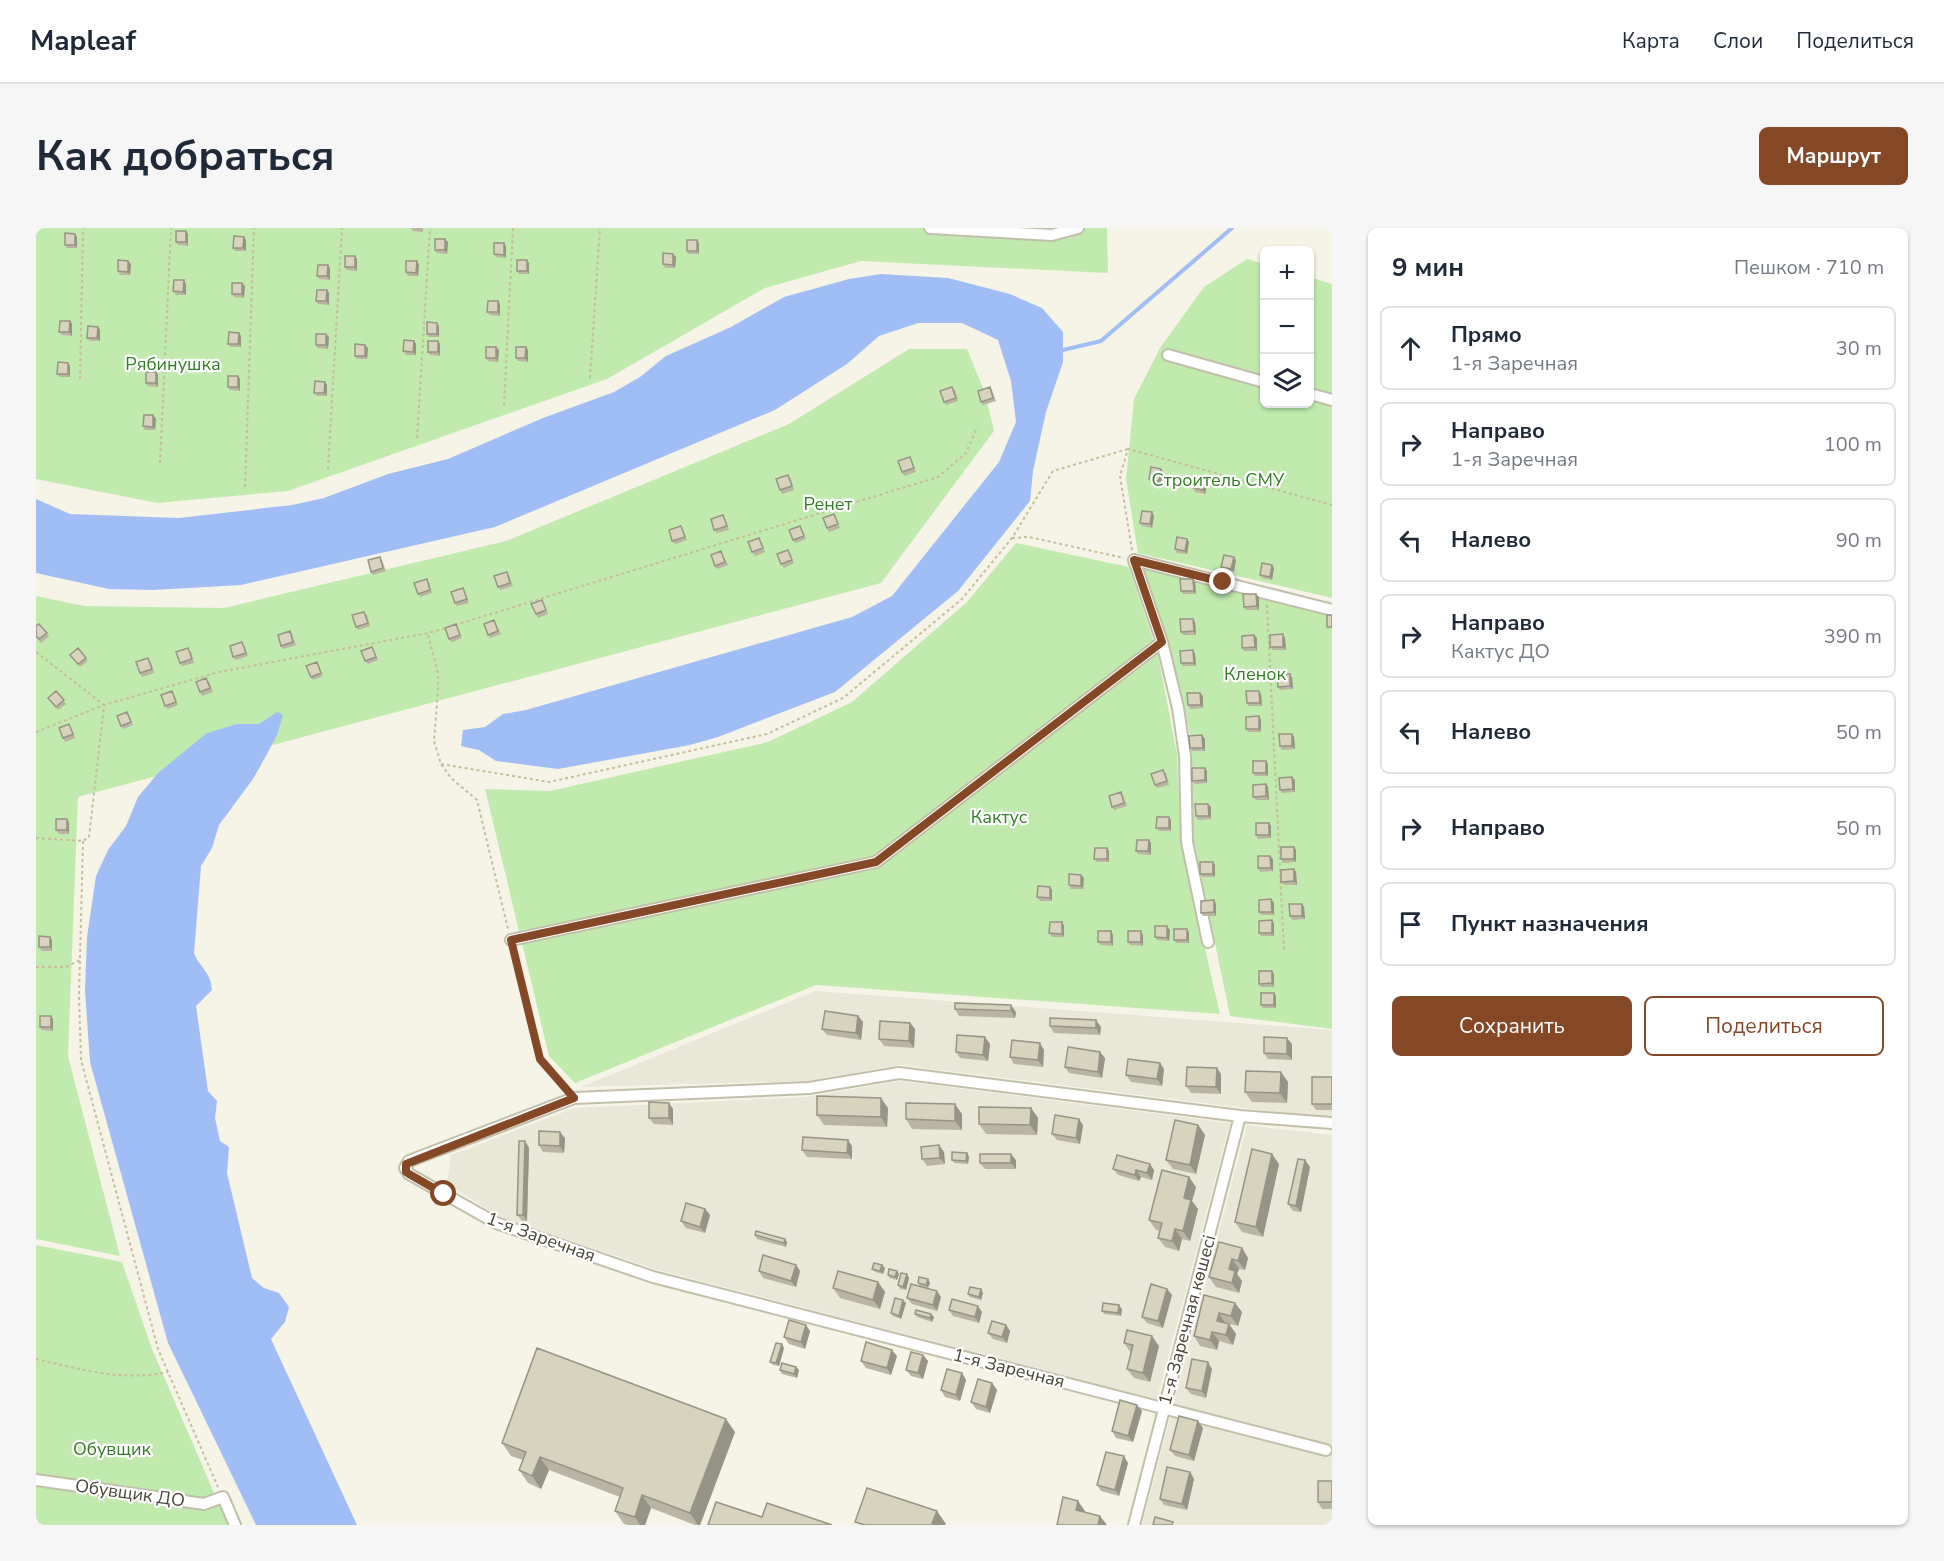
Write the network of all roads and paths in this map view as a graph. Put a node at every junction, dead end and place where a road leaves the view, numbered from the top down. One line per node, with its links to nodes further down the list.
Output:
1 (83, 228): 12 (path)
2 (171, 228): 20 (path)
3 (254, 228): 22 (path)
4 (342, 228): 21 (path)
5 (430, 228): 18 (path)
6 (513, 228): 16 (path)
7 (600, 228): 11 (path)
8 (930, 228): 9 (street)
9 (1078, 228)
10 (1168, 355): 13 (street)
11 (590, 378)
12 (80, 379)
13 (1260, 381)
14 (1314, 395): 15 (street)
15 (1332, 400)
16 (504, 405)
17 (977, 427): 28 (path)
18 (417, 438)
19 (1128, 449): 23 (path); 24 (path); 25 (path)
20 (160, 463)
21 (328, 470)
22 (245, 486)
23 (1332, 505)
24 (1012, 538): 25 (path); 33 (path)
25 (1134, 560): 26 (street); 29 (street)
26 (1267, 593): 27 (street); 38 (path)
27 (1332, 609)
28 (428, 633): 31 (path); 33 (path)
29 (1162, 642): 36 (street); 37 (street)
30 (36, 652): 31 (path)
31 (104, 705): 32 (path); 35 (path)
32 (36, 732)
33 (441, 764): 36 (path)
34 (36, 838): 35 (path)
35 (83, 841): 39 (path)
36 (511, 940): 41 (path)
37 (1208, 942)
38 (1284, 951)
39 (80, 960): 40 (path); 45 (path)
40 (36, 967)
41 (574, 1098): 42 (street, 1-я Заречная); 46 (street, 1-я Заречная)
42 (1240, 1116): 43 (street, 1-я Заречная); 46 (street, 1-я Заречная көшесі)
43 (1332, 1124)
44 (36, 1359): 45 (path)
45 (168, 1372): 49 (path)
46 (1164, 1408): 47 (street, 1-я Заречная); 51 (street, 1-я Заречная көшесі)
47 (1326, 1450)
48 (36, 1479): 49 (street, Обувщик ДО)
49 (223, 1497): 50 (street)
50 (235, 1525)
51 (1134, 1525)

